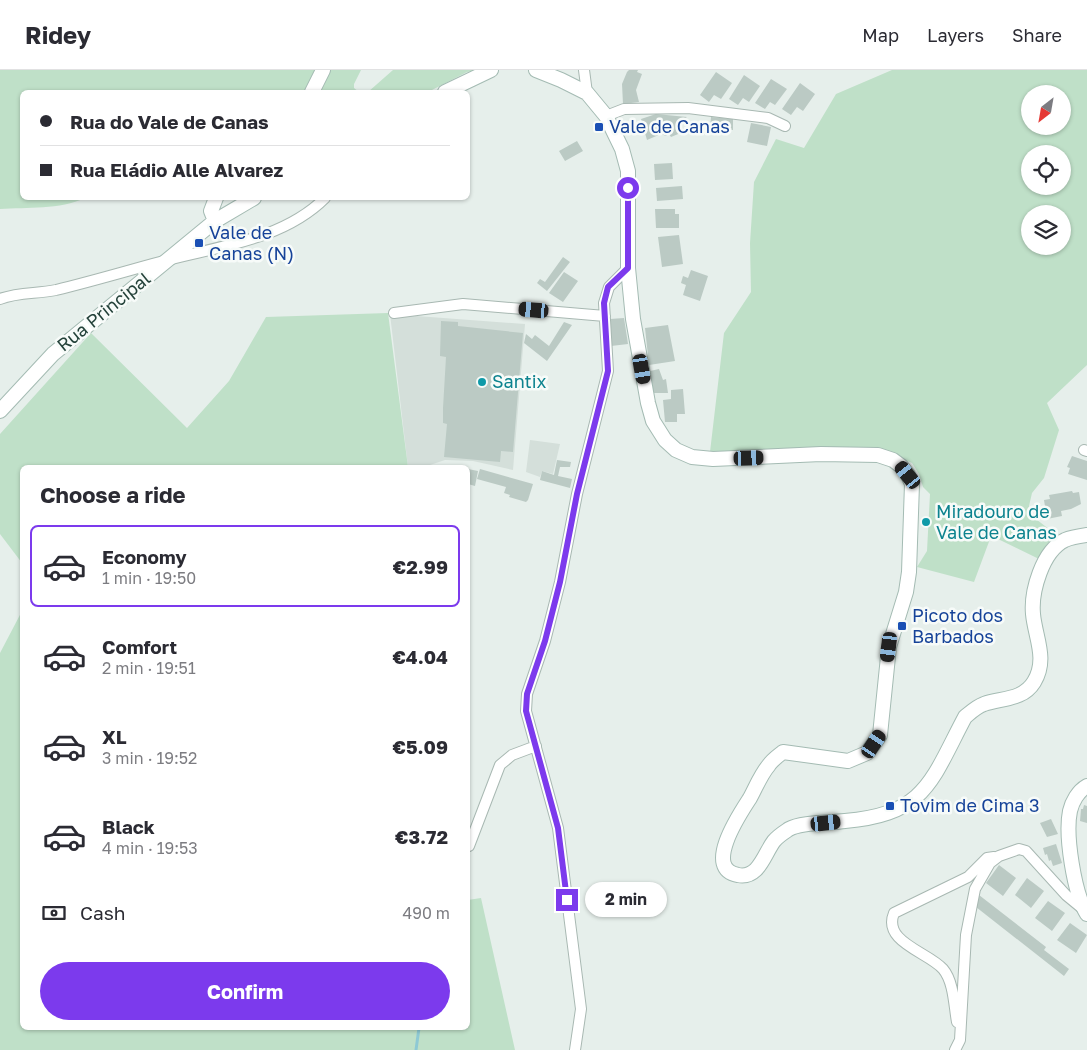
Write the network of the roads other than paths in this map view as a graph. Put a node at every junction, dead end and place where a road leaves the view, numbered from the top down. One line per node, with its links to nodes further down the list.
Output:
1 (323, 70): 5 (street)
2 (491, 70): 6 (street)
3 (536, 70): 7 (street)
4 (584, 70): 7 (street)
5 (313, 90)
6 (449, 90)
7 (587, 93): 8 (street)
8 (606, 116): 9 (street); 15 (street)
9 (785, 126)
10 (215, 200): 13 (street)
11 (251, 200): 13 (street, Rua Principal)
12 (322, 200): 14 (street)
13 (215, 221): 14 (street, Rua Principal)
14 (168, 260): 16 (street); 19 (street, Rua Principal)
15 (628, 268): 18 (street); 20 (street)
16 (0, 299)
17 (394, 313): 18 (street)
18 (605, 316): 21 (street)
19 (0, 411)
20 (1087, 536)
21 (536, 746): 23 (street); 27 (street)
22 (1087, 786): 25 (street)
23 (470, 843)
24 (999, 856): 25 (street); 26 (street); 26 (street)
25 (1086, 911)
26 (960, 1040): 28 (street)
27 (575, 1050)
28 (955, 1050)

